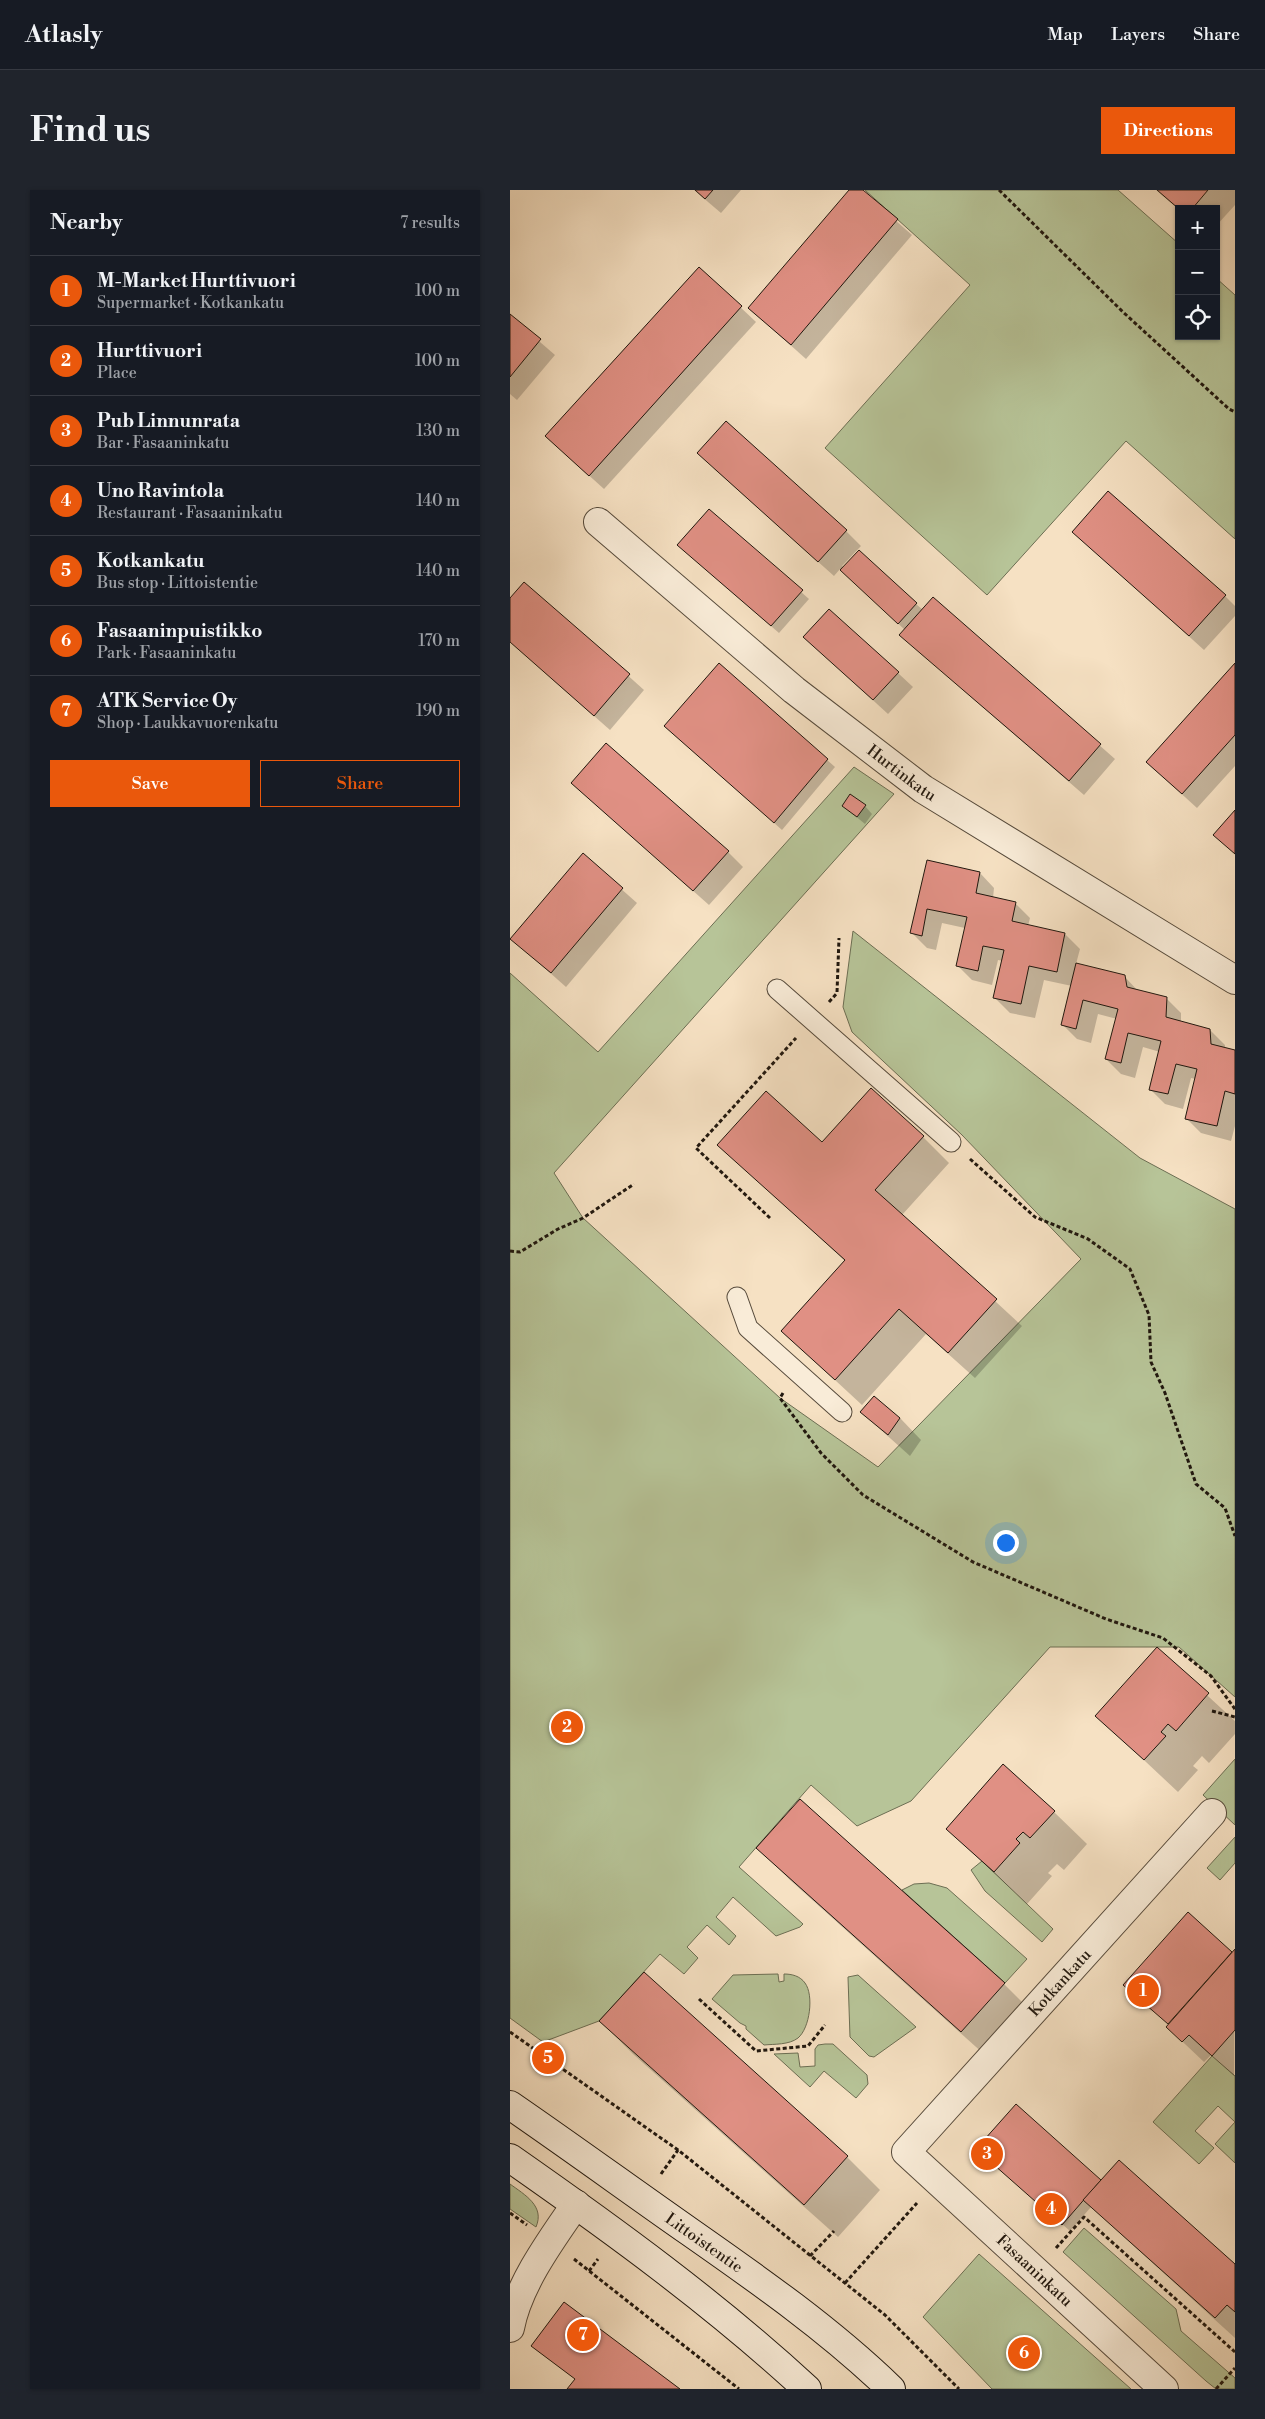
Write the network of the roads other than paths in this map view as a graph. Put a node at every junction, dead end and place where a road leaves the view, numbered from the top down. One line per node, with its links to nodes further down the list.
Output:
1 (598, 522): 2 (street, Hurtinkatu)
2 (1235, 980)
3 (777, 989): 4 (lane)
4 (951, 1142)
5 (737, 1297): 6 (lane)
6 (842, 1412)
7 (1212, 1814): 9 (street, Kotkankatu)
8 (510, 2105): 14 (street, Littoistentie)
9 (906, 2152): 15 (street, Fasaaninkatu)
10 (510, 2158): 11 (street)
11 (576, 2204): 12 (street); 13 (street)
12 (511, 2314)
13 (807, 2389)
14 (891, 2389)
15 (1164, 2389)

